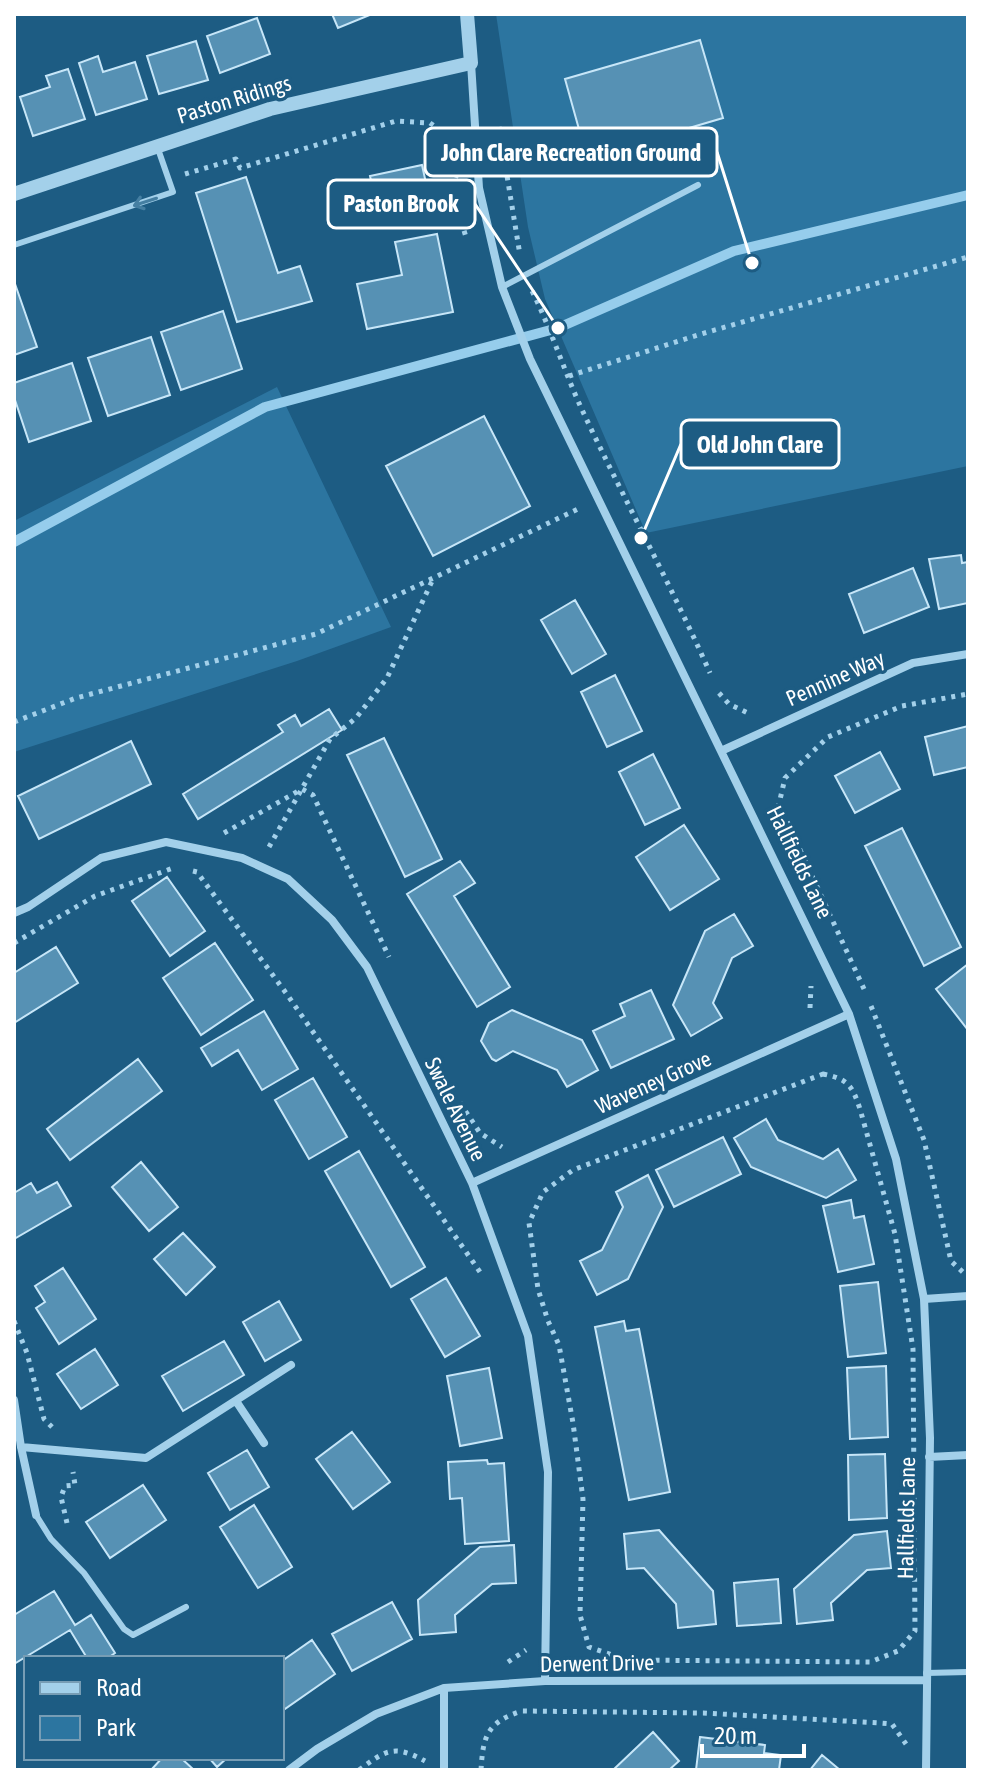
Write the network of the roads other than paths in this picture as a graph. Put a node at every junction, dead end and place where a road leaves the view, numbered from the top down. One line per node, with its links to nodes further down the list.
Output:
1 (467, 14): 2 (street, Hallfields Lane)
2 (471, 63): 3 (street, Paston Ridings); 7 (street, Hallfields Lane)
3 (157, 146): 5 (street, Paston Ridings); 6 (lane, one-way to 6)
4 (698, 185): 7 (lane)
5 (14, 194)
6 (14, 245)
7 (502, 287): 9 (street, Hallfields Lane)
8 (968, 654): 9 (street, Pennine Way)
9 (721, 751): 11 (street, Hallfields Lane)
10 (14, 913): 12 (street, Swale Avenue)
11 (849, 1014): 12 (street, Waveney Grove); 14 (street, Hallfields Lane)
12 (472, 1183): 26 (street, Swale Avenue)
13 (968, 1296): 14 (street)
14 (924, 1299): 21 (street, Hallfields Lane)
15 (291, 1365): 17 (street)
16 (14, 1400): 19 (street)
17 (236, 1401): 18 (street); 19 (street)
18 (264, 1443)
19 (21, 1447): 22 (street)
20 (968, 1455): 21 (street)
21 (929, 1457): 25 (street, Hallfields Lane)
22 (36, 1515): 23 (lane)
23 (186, 1607)
24 (968, 1672): 25 (lane)
25 (926, 1676): 26 (street, Derwent Drive); 30 (street, Hallfields Lane)
26 (545, 1681): 27 (street, Derwent Drive)
27 (444, 1688): 28 (street, Derwent Drive); 29 (street)
28 (289, 1770)
29 (444, 1770)
30 (926, 1770)

